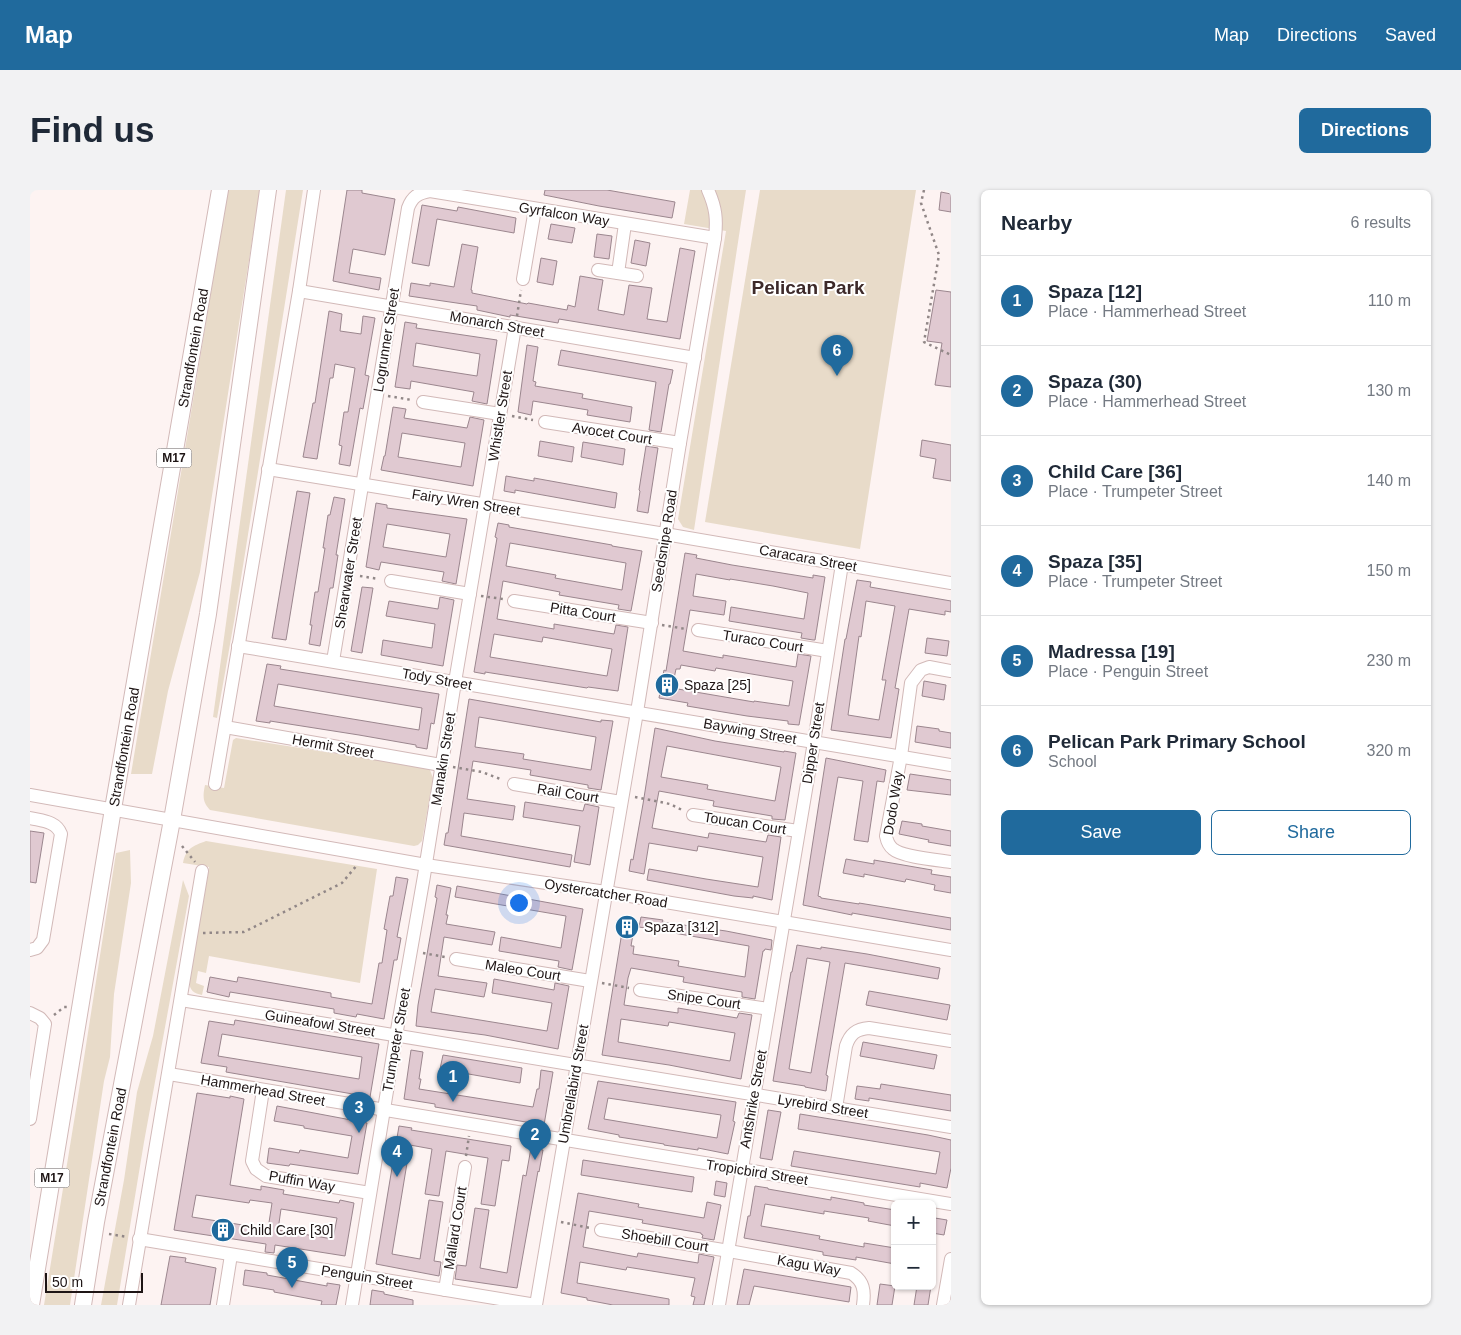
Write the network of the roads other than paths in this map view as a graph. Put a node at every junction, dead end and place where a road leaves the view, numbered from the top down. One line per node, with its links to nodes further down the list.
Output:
1 (220, 190): 47 (main road, Strandfontein Road / M17)
2 (268, 190): 50 (main road, Strandfontein Road)
3 (314, 190): 13 (street)
4 (708, 190): 8 (street, Seedsnipe Road)
5 (414, 193): 6 (street, Gyrfalcon Way); 14 (street, Logrunner Street)
6 (535, 209): 7 (street, Gyrfalcon Way); 12 (street)
7 (625, 224): 8 (street, Gyrfalcon Way); 10 (street)
8 (715, 238): 16 (street, Seedsnipe Road)
9 (598, 270): 10 (street)
10 (618, 273): 11 (street)
11 (636, 276)
12 (523, 278)
13 (299, 291): 14 (street, Monarch Street); 21 (street)
14 (392, 307): 15 (street, Monarch Street); 22 (street, Logrunner Street)
15 (515, 327): 16 (street, Monarch Street); 18 (street, Whistler Street)
16 (694, 358): 20 (street, Seedsnipe Road)
17 (423, 402): 18 (street)
18 (500, 414): 23 (street, Whistler Street)
19 (544, 422): 20 (street, Avocet Court)
20 (680, 443): 24 (street, Seedsnipe Road)
21 (268, 469): 22 (street, Fairy Wren Street); 32 (street)
22 (362, 485): 23 (street, Fairy Wren Street); 34 (street, Shearwater Street)
23 (485, 505): 24 (street, Fairy Wren Street); 28 (street, Manakin Street)
24 (665, 534): 25 (street, Caracara Street); 30 (street, Seedsnipe Road)
25 (842, 564): 27 (street, Caracara Street); 33 (street, Dipper Street)
26 (391, 581): 28 (street)
27 (951, 583)
28 (470, 594): 36 (street, Manakin Street)
29 (514, 601): 30 (street, Pitta Court)
30 (652, 623): 37 (street, Seedsnipe Road)
31 (698, 630): 33 (street, Turaco Court)
32 (238, 646): 34 (street, Tody Street); 38 (street)
33 (828, 651): 39 (street, Dipper Street)
34 (333, 661): 36 (street, Tody Street)
35 (951, 670): 40 (street)
36 (455, 682): 37 (street, Tody Street); 42 (street, Manakin Street)
37 (637, 712): 39 (street, Baywing Street); 46 (street, Seedsnipe Road)
38 (225, 727): 42 (street, Hermit Street); 43 (street)
39 (814, 742): 40 (street, Baywing Street); 51 (street, Dipper Street)
40 (901, 756): 41 (street, Baywing Street); 52 (street, Dodo Way)
41 (951, 764)
42 (442, 765): 53 (street, Manakin Street)
43 (215, 784)
44 (514, 784): 46 (street, Rail Court)
45 (30, 795): 47 (street, Oystercatcher Road)
46 (622, 799): 55 (street, Seedsnipe Road)
47 (113, 809): 50 (street, Oystercatcher Road); 87 (main road, Strandfontein Road / M17)
48 (692, 815): 51 (street, Toucan Court)
49 (30, 818): 57 (street)
50 (172, 820): 53 (street, Oystercatcher Road); 88 (main road, Strandfontein Road)
51 (798, 831): 56 (street, Dipper Street)
52 (951, 862)
53 (426, 865): 55 (street, Oystercatcher Road); 65 (street, Trumpeter Street)
54 (202, 871): 62 (street)
55 (606, 892): 56 (street, Oystercatcher Road); 60 (street, Umbrellabird Street)
56 (783, 922): 58 (street, Oystercatcher Road); 63 (street, Antshrike Street)
57 (30, 950)
58 (951, 950)
59 (456, 959): 60 (street, Maleo Court)
60 (590, 981): 67 (street, Umbrellabird Street)
61 (640, 990): 63 (street, Snipe Court)
62 (181, 1000): 65 (street, Guineafowl Street); 68 (street)
63 (769, 1009): 70 (street, Antshrike Street)
64 (30, 1013): 73 (street)
65 (396, 1036): 67 (street, Guineafowl Street); 72 (street, Trumpeter Street)
66 (951, 1042): 71 (street)
67 (577, 1065): 70 (street, Lyrebird Street); 75 (street, Umbrellabird Street)
68 (169, 1074): 69 (street, Hammerhead Street); 81 (street)
69 (263, 1090): 72 (street, Hammerhead Street); 78 (street, Puffin Way)
70 (755, 1094): 71 (street, Lyrebird Street); 77 (street, Antshrike Street)
71 (836, 1108): 74 (street, Lyrebird Street)
72 (384, 1110): 75 (street, Hammerhead Street); 78 (street, Trumpeter Street)
73 (30, 1119)
74 (951, 1127)
75 (564, 1140): 77 (street, Tropicbird Street); 92 (street, Umbrellabird Street)
76 (465, 1167): 86 (street, Mallard Court)
77 (741, 1170): 79 (street, Tropicbird Street); 82 (street, Antshrike Street)
78 (370, 1193): 85 (street, Trumpeter Street)
79 (951, 1204)
80 (601, 1230): 82 (street, Shoebill Court)
81 (139, 1239): 83 (street, Penguin Street); 89 (street)
82 (729, 1250): 93 (street, Antshrike Street); 94 (street, Kagu Way)
83 (231, 1255): 85 (street, Penguin Street); 90 (street)
84 (951, 1259): 95 (street)
85 (357, 1276): 86 (street, Penguin Street); 91 (street, Trumpeter Street)
86 (445, 1290): 92 (street, Penguin Street)
87 (31, 1305)
88 (83, 1305)
89 (129, 1305)
90 (223, 1305)
91 (352, 1305)
92 (536, 1305)
93 (719, 1305)
94 (862, 1305)
95 (943, 1305)

